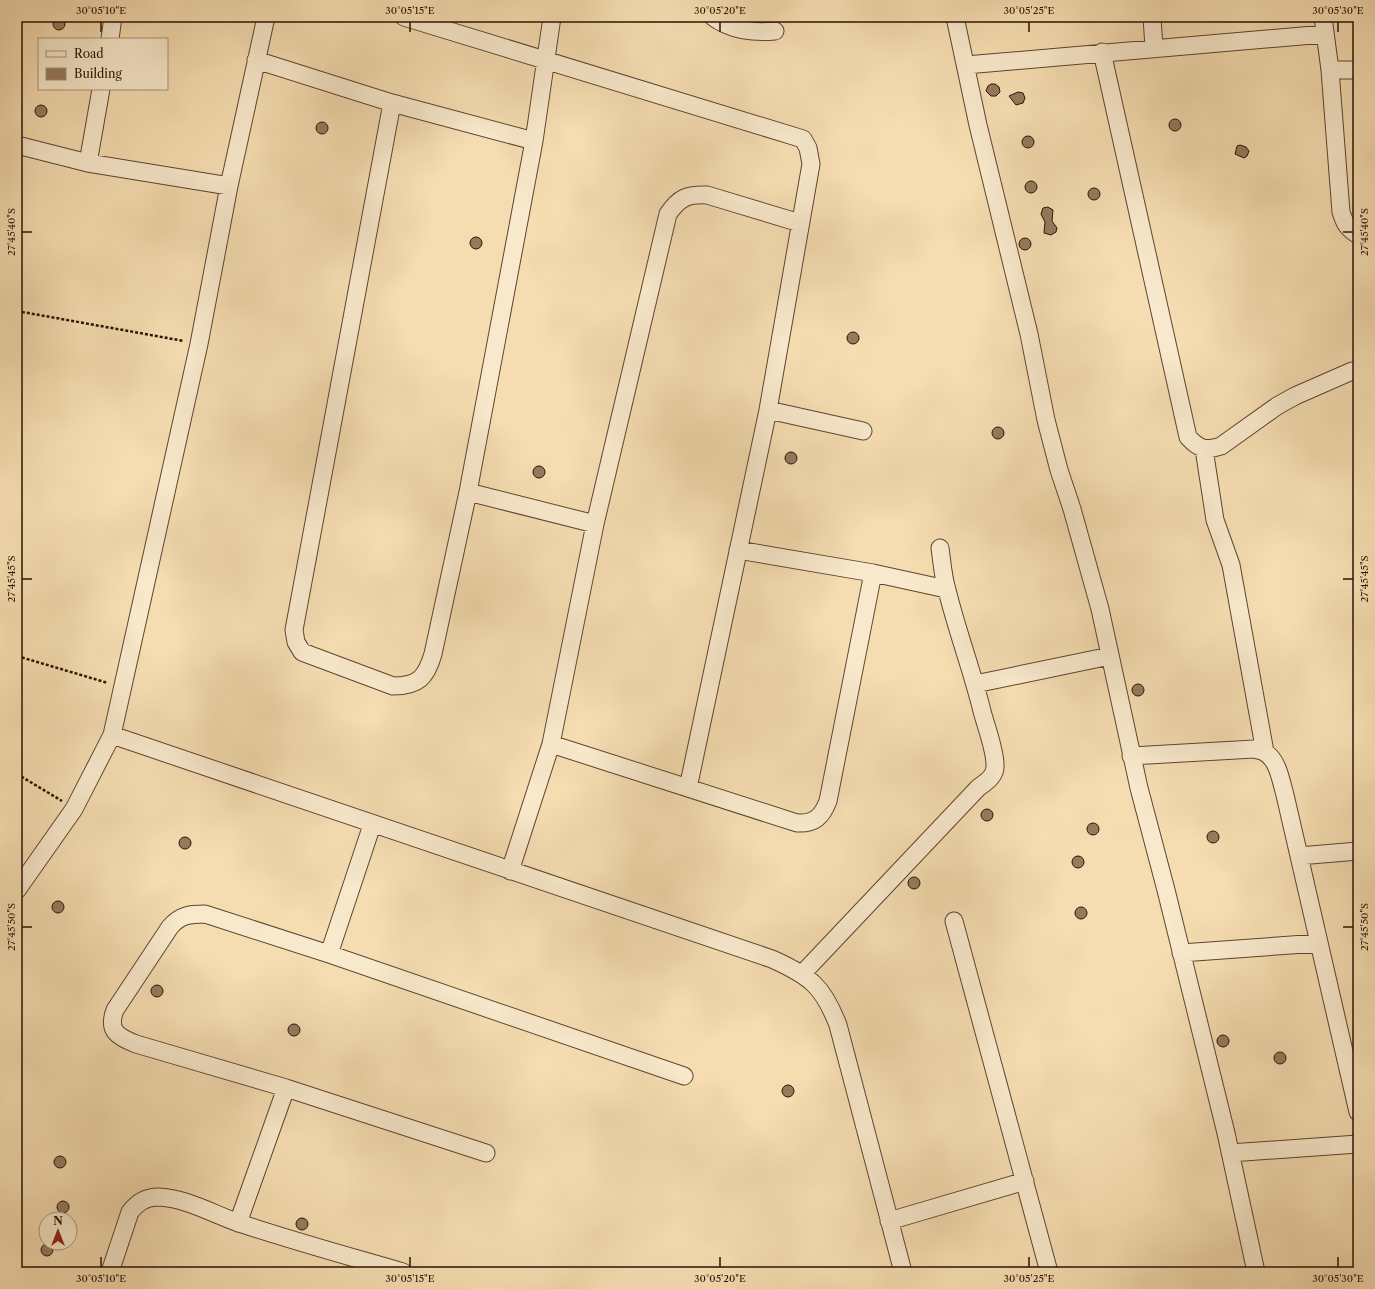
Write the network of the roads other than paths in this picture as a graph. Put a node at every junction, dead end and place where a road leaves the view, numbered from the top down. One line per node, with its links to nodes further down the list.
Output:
1 (113, 17): 11 (street)
2 (266, 17): 14 (street)
3 (404, 17): 15 (street)
4 (552, 17): 15 (street)
5 (713, 17): 9 (street)
6 (955, 17): 16 (street)
7 (1152, 17): 12 (street)
8 (1323, 17): 10 (street)
9 (775, 31)
10 (1325, 34): 12 (street); 17 (street)
11 (110, 38)
12 (1154, 48): 13 (street)
13 (1102, 52): 16 (street); 30 (street)
14 (256, 60): 20 (street); 24 (street)
15 (547, 62): 21 (street); 25 (street)
16 (966, 65): 37 (street)
17 (1330, 70): 18 (street); 26 (street)
18 (1358, 70)
19 (101, 90): 23 (street)
20 (392, 103): 21 (street); 31 (street)
21 (534, 141): 31 (street)
22 (17, 145): 23 (street)
23 (88, 163): 24 (street)
24 (229, 186): 39 (street)
25 (800, 223): 28 (street); 32 (street)
26 (1358, 235)
27 (1352, 371): 30 (street)
28 (768, 410): 29 (street); 34 (street)
29 (863, 431)
30 (1204, 449): 41 (street)
31 (468, 492): 32 (street)
32 (595, 524): 40 (street)
33 (940, 548): 36 (street)
34 (738, 550): 35 (street); 43 (street)
35 (872, 573): 36 (street); 43 (street)
36 (946, 589): 38 (street)
37 (1110, 656): 38 (street); 42 (street)
38 (975, 684): 53 (street)
39 (112, 735): 44 (street); 48 (street)
40 (551, 744): 43 (street); 47 (street)
41 (1265, 752): 42 (street); 46 (street)
42 (1132, 756): 52 (street)
43 (688, 788)
44 (372, 825): 47 (street); 51 (street)
45 (1358, 851): 46 (street)
46 (1299, 856): 50 (street)
47 (510, 871): 53 (street)
48 (17, 890)
49 (954, 921): 60 (street)
50 (1319, 944): 52 (street); 56 (street)
51 (329, 954): 54 (street); 55 (street)
52 (1181, 954): 59 (street)
53 (802, 974): 61 (street)
54 (684, 1076)
55 (286, 1088): 58 (street); 62 (street)
56 (1358, 1112)
57 (1358, 1144): 59 (street)
58 (486, 1154)
59 (1230, 1154): 67 (street)
60 (1025, 1181): 61 (street); 66 (street)
61 (889, 1220): 65 (street)
62 (238, 1222): 63 (street); 64 (street)
63 (110, 1272)
64 (403, 1272)
65 (903, 1272)
66 (1049, 1272)
67 (1256, 1272)

